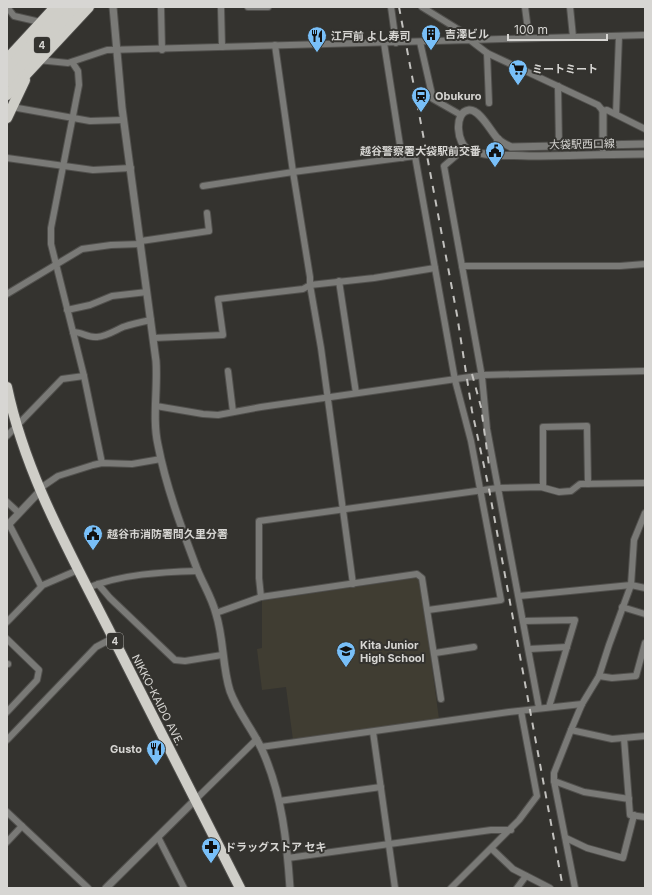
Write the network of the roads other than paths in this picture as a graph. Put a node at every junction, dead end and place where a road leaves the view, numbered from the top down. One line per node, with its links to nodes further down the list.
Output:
1 (7, 7): 15 (street)
2 (55, 7): 15 (highway, 4)
3 (66, 7): 32 (highway, 4)
4 (77, 7): 33 (highway, 4)
5 (89, 7): 31 (highway, 4)
6 (113, 7): 26 (street)
7 (161, 7): 27 (street)
8 (221, 7): 25 (street)
9 (268, 7): 14 (street)
10 (391, 7): 23 (street)
11 (422, 7): 20 (street)
12 (525, 7): 19 (street)
13 (570, 7): 18 (street)
14 (248, 8)
15 (40, 22): 29 (highway, 4)
16 (645, 35): 17 (street)
17 (619, 36): 18 (street); 39 (street)
18 (573, 37): 19 (street)
19 (529, 38): 20 (street)
20 (470, 40): 21 (street); 28 (street)
21 (420, 42): 23 (street); 40 (street)
22 (384, 43): 23 (street); 24 (street); 54 (street)
23 (396, 43)
24 (275, 45): 25 (street); 57 (street)
25 (222, 47): 27 (street)
26 (117, 50): 27 (street); 30 (street); 43 (street)
27 (162, 50)
28 (487, 53): 34 (street); 36 (street)
29 (8, 57)
30 (72, 62): 31 (street); 41 (street)
31 (35, 63): 35 (highway, 4); 37 (highway, 4)
32 (7, 70)
33 (7, 82)
34 (558, 86): 38 (street); 48 (street)
35 (7, 95)
36 (489, 103)
37 (12, 108): 41 (street); 42 (highway, 4)
38 (603, 111): 39 (street); 47 (street)
39 (616, 114): 44 (street)
40 (461, 116): 45 (street); 49 (street)
41 (72, 117): 43 (street); 55 (street)
42 (7, 118)
43 (123, 120): 56 (street)
44 (645, 129)
45 (498, 139): 48 (street, 大袋駅西口線); 50 (street)
46 (645, 144): 47 (street, 大袋駅西口線)
47 (603, 145): 48 (street, 大袋駅西口線); 51 (street)
48 (559, 146)
49 (465, 148): 50 (street, 大袋駅西口線); 63 (street)
50 (495, 154): 51 (street, 大袋駅西口線)
51 (603, 154): 52 (street, 大袋駅西口線)
52 (645, 154)
53 (7, 158): 55 (street)
54 (402, 158): 57 (street); 64 (street)
55 (62, 166): 56 (street); 62 (street)
56 (131, 168): 60 (street)
57 (293, 172): 58 (street); 66 (street)
58 (206, 186)
59 (207, 213): 60 (street)
60 (141, 242): 62 (street); 67 (street)
61 (645, 264): 63 (street)
62 (57, 265): 68 (street); 69 (street)
63 (462, 266): 76 (street)
64 (435, 268): 65 (street); 77 (street)
65 (339, 282): 66 (street); 79 (street)
66 (310, 285): 72 (street); 80 (street)
67 (147, 292): 69 (street); 70 (street)
68 (7, 294)
69 (67, 310): 71 (street)
70 (151, 320): 71 (street); 72 (street)
71 (73, 332): 75 (street)
72 (153, 338): 81 (street)
73 (228, 371): 82 (street)
74 (645, 371): 76 (street)
75 (84, 376): 83 (street); 86 (street)
76 (482, 377): 77 (street); 90 (street)
77 (455, 380): 79 (street); 92 (street)
78 (7, 387): 83 (highway, NIKKO-KAIDO AVE. / 4)
79 (356, 393): 80 (street)
80 (327, 399): 82 (street); 94 (street)
81 (156, 406): 82 (street); 85 (street)
82 (234, 412)
83 (17, 426): 84 (street); 91 (highway, NIKKO-KAIDO AVE. / 4)
84 (7, 436)
85 (161, 459): 86 (street); 100 (street)
86 (102, 463): 91 (street)
87 (645, 483): 88 (street)
88 (588, 484): 89 (street); 89 (street)
89 (543, 487): 90 (street)
90 (498, 488): 92 (street); 107 (street)
91 (40, 490): 96 (street); 99 (highway, NIKKO-KAIDO AVE. / 4)
92 (481, 490): 94 (street); 110 (street)
93 (7, 502): 96 (street)
94 (343, 509): 102 (street); 108 (street)
95 (7, 510): 96 (street)
96 (18, 512): 98 (street)
97 (645, 513): 103 (street)
98 (8, 525): 104 (street)
99 (78, 570): 104 (street); 105 (highway, NIKKO-KAIDO AVE. / 4)
100 (198, 571): 101 (street); 111 (street)
101 (98, 584): 105 (street); 122 (street)
102 (353, 584): 108 (street); 110 (street)
103 (630, 585): 106 (street); 107 (street); 109 (street)
104 (41, 586): 114 (street)
105 (87, 588): 115 (highway, NIKKO-KAIDO AVE. / 4)
106 (645, 588)
107 (519, 596): 113 (street)
108 (261, 597): 111 (street)
109 (622, 607): 112 (street); 123 (street)
110 (428, 610): 121 (street)
111 (216, 613): 122 (street)
112 (645, 614)
113 (523, 621): 119 (street); 120 (street)
114 (7, 622)
115 (113, 638): 135 (street); 140 (highway, NIKKO-KAIDO AVE. / 4)
116 (7, 639): 129 (street)
117 (645, 643): 123 (street)
118 (474, 647): 121 (street)
119 (567, 647): 120 (street); 126 (street)
120 (528, 649): 127 (street)
121 (435, 653): 124 (street)
122 (222, 655): 134 (street)
123 (599, 676): 125 (street)
124 (442, 700)
125 (582, 704): 126 (street); 130 (street)
126 (550, 707): 127 (street)
127 (539, 708): 128 (street)
128 (521, 711): 131 (street); 146 (street)
129 (7, 712)
130 (571, 730): 133 (street); 137 (street)
131 (373, 732): 136 (street); 138 (street)
132 (645, 736): 133 (street)
133 (624, 738): 139 (street)
134 (256, 739): 136 (street); 140 (street)
135 (7, 740)
136 (261, 748): 141 (street)
137 (554, 781): 139 (street); 148 (street)
138 (381, 787): 141 (street); 150 (street)
139 (629, 799): 143 (street)
140 (195, 800): 147 (street); 157 (highway, NIKKO-KAIDO AVE. / 4)
141 (279, 801): 152 (street)
142 (7, 812): 145 (street)
143 (634, 815): 144 (street); 148 (street)
144 (645, 817)
145 (22, 826): 149 (street); 154 (street)
146 (511, 830): 150 (street); 151 (street)
147 (158, 836): 155 (street); 156 (street)
148 (566, 838): 163 (street)
149 (7, 842)
150 (388, 844): 152 (street); 159 (street)
151 (492, 850): 153 (street); 160 (street)
152 (288, 858): 158 (street)
153 (526, 876): 161 (street); 162 (street)
154 (88, 888)
155 (106, 888)
156 (184, 888)
157 (240, 888)
158 (290, 888)
159 (395, 888)
160 (451, 888)
161 (517, 888)
162 (550, 888)
163 (575, 888)

